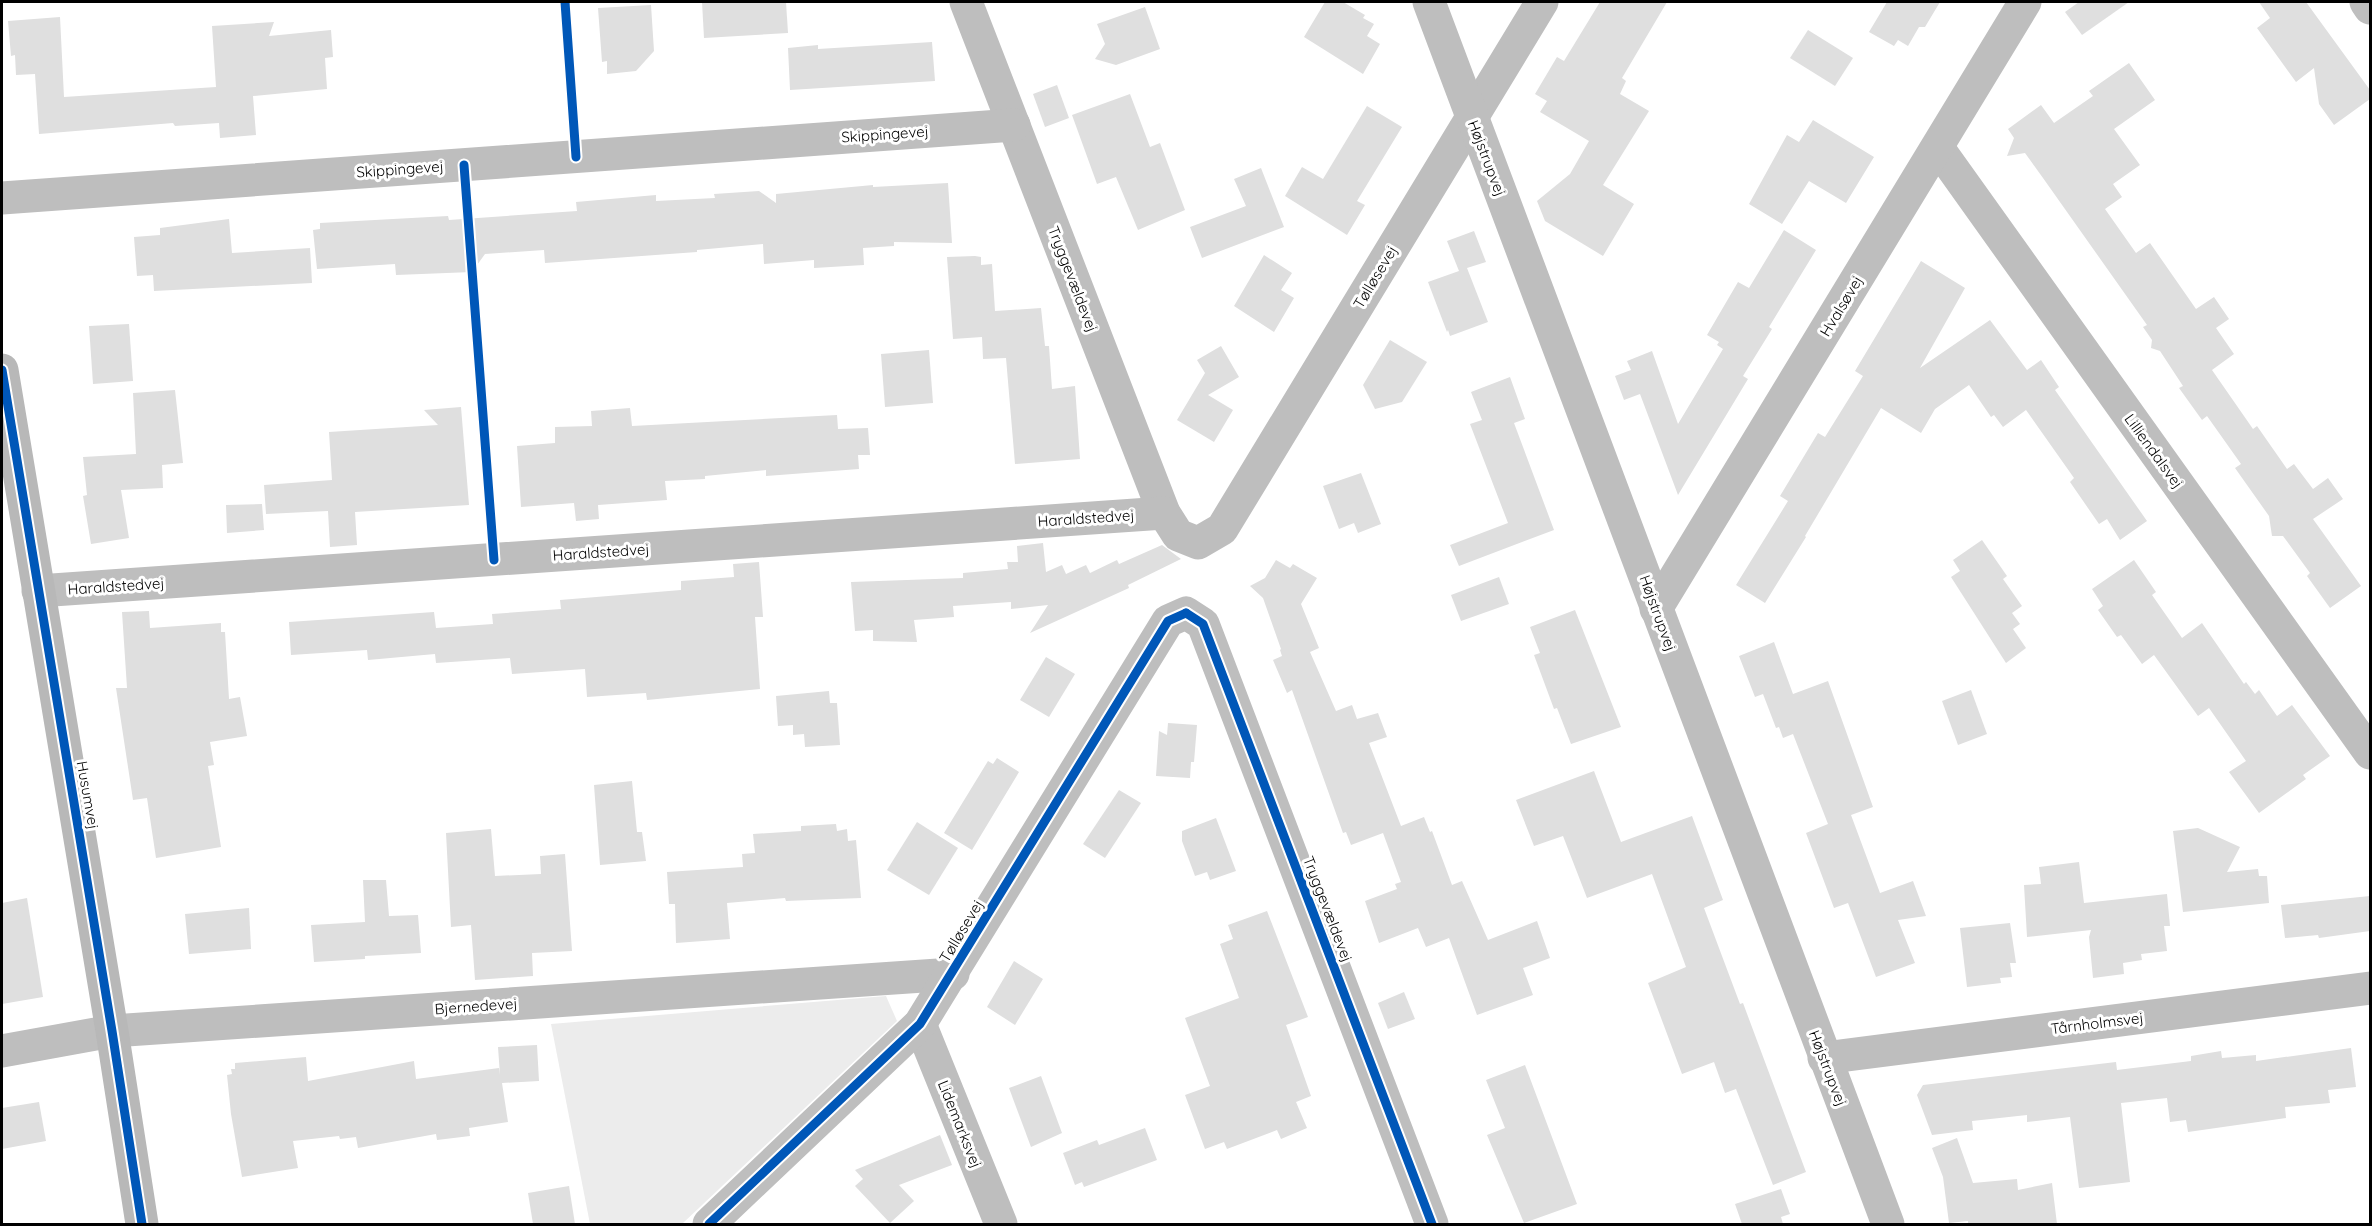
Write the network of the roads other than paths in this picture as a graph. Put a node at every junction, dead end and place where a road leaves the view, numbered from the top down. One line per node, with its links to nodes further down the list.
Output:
1 (966, 2): 8 (street, Tryggevældevej)
2 (1429, 2): 7 (street, Højstrupvej)
3 (1542, 2): 7 (street, Tølløsevej)
4 (2025, 2): 9 (street, Hvalsøvej)
5 (2366, 2): 6 (street)
6 (2370, 8)
7 (1472, 118): 13 (street, Tølløsevej); 15 (street, Højstrupvej)
8 (1014, 125): 10 (street, Skippingevej); 12 (street, Tryggevældevej)
9 (1938, 148): 15 (street, Hvalsøvej); 17 (street, Lilliendalsvej)
10 (2, 198)
11 (2, 370): 14 (street, Husumvej)
12 (1164, 513): 13 (street, Tryggevældevej); 14 (street, Haraldstedvej)
13 (1198, 543)
14 (38, 591): 21 (street, Husumvej)
15 (1656, 609): 23 (street, Højstrupvej)
16 (1186, 613): 18 (street, Tølløsevej); 27 (street, Tryggevældevej)
17 (2370, 753)
18 (953, 974): 20 (street, Tølløsevej); 21 (street, Bjernedevej)
19 (2370, 988): 23 (street, Tårnholmsvej)
20 (920, 1024): 25 (street, Tølløsevej); 26 (street, Lidemarksvej)
21 (112, 1031): 22 (street, Bjernedevej); 24 (street, Husumvej)
22 (2, 1052)
23 (1824, 1058): 28 (street, Højstrupvej)
24 (142, 1224)
25 (709, 1224)
26 (1001, 1224)
27 (1432, 1224)
28 (1888, 1224)

